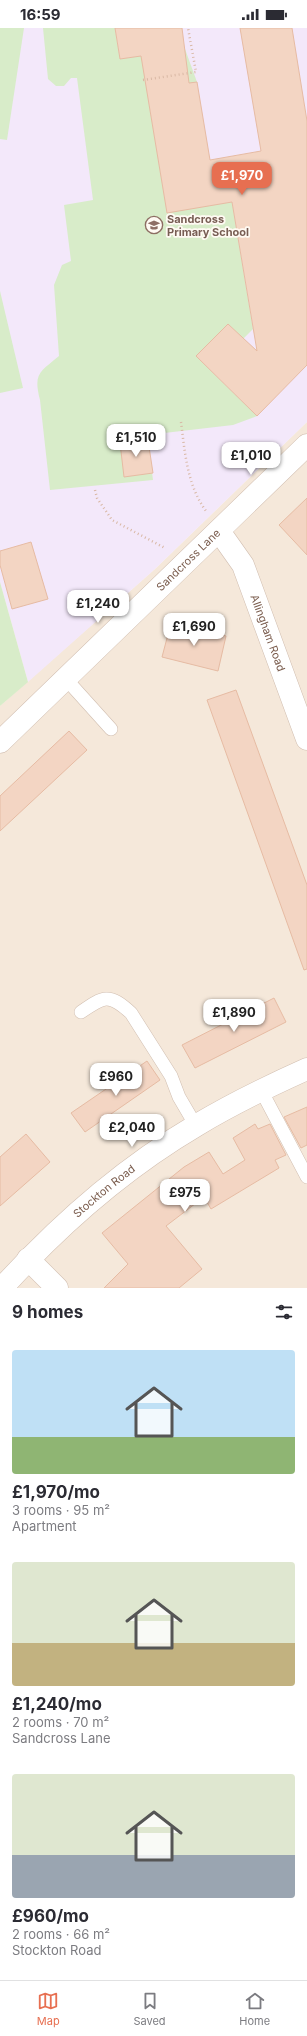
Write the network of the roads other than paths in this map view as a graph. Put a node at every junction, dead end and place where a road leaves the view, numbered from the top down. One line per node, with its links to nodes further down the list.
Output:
1 (307, 445): 2 (street, Sandcross Lane)
2 (220, 531): 3 (street, Sandcross Lane); 5 (street, Allingham Road)
3 (66, 678): 4 (lane); 6 (street, Sandcross Lane)
4 (111, 729)
5 (307, 739)
6 (0, 742)
7 (81, 1012): 10 (lane)
8 (307, 1068): 9 (street, Stockton Road)
9 (261, 1090): 10 (street, Stockton Road); 11 (lane)
10 (196, 1126): 12 (street, Stockton Road)
11 (307, 1178)
12 (28, 1259): 13 (street, Stockton Road); 14 (street)
13 (2, 1288)
14 (56, 1288)

